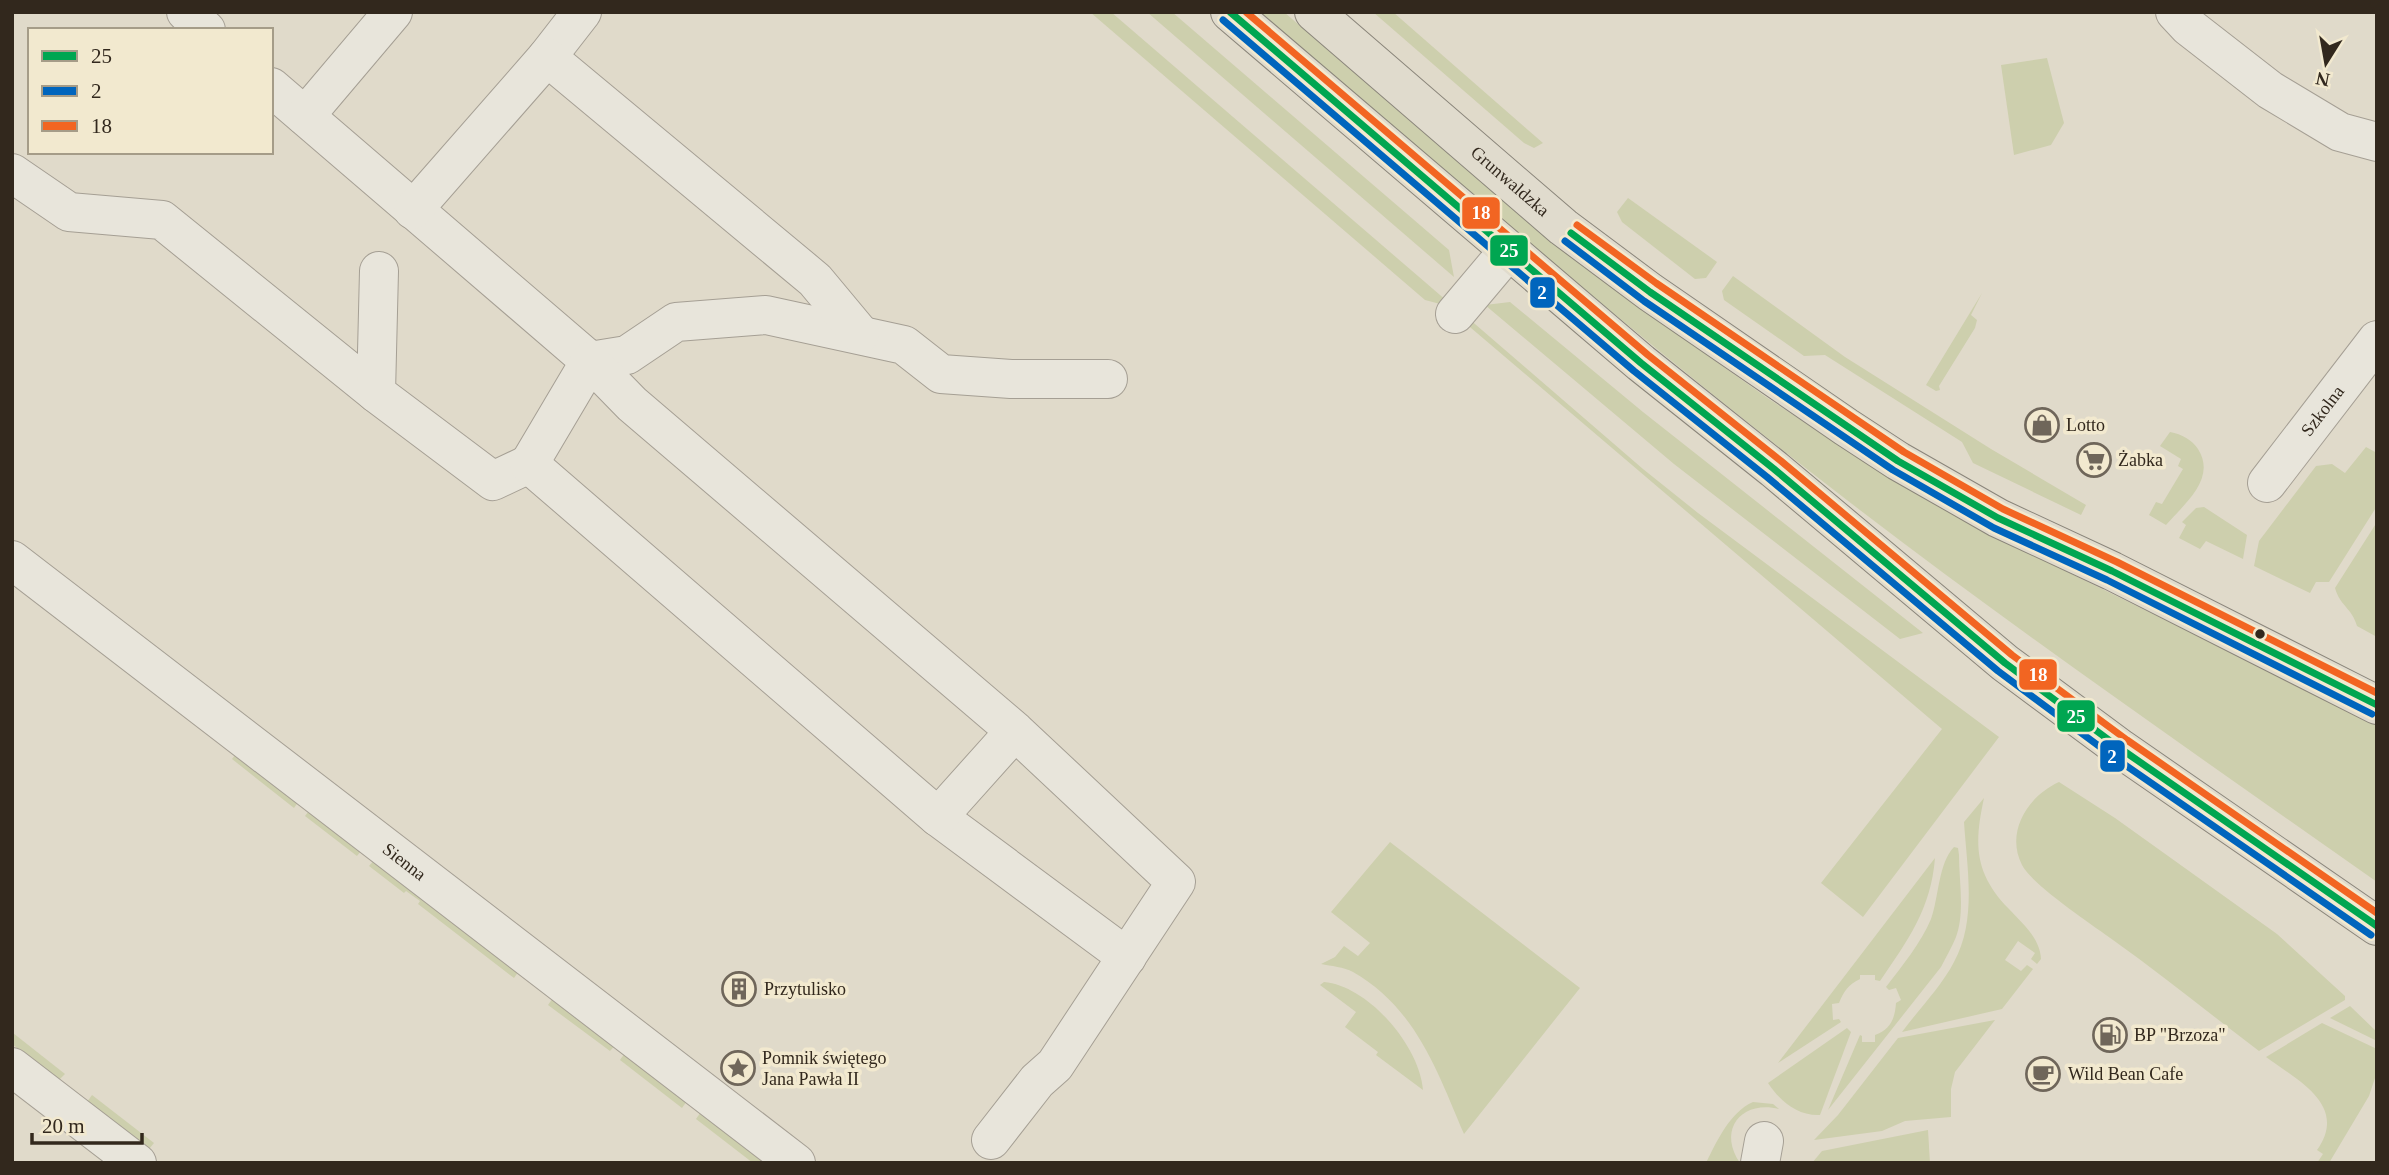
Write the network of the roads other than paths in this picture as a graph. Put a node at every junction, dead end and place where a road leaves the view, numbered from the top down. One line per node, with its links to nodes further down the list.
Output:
1 (186, 12): 7 (street)
2 (393, 12): 10 (street)
3 (582, 12): 8 (street)
4 (1230, 12): 14 (main road)
5 (1314, 12): 25 (main road, Grunwaldzka)
6 (2175, 12): 11 (street)
7 (204, 28)
8 (547, 57): 13 (street); 17 (street)
9 (273, 89): 10 (street)
10 (305, 116): 13 (street)
11 (2377, 142)
12 (12, 173): 21 (street)
13 (414, 210): 19 (street)
14 (1508, 251): 16 (street); 28 (main road)
15 (379, 271): 21 (street)
16 (1455, 314)
17 (860, 334): 19 (street); 20 (street)
18 (2377, 340): 23 (street, Szkolna)
19 (590, 361): 22 (street); 26 (street)
20 (1108, 379)
21 (376, 393): 22 (street)
22 (529, 464): 27 (street)
23 (2267, 483)
24 (12, 560): 33 (street, Sienna)
25 (2377, 705)
26 (1015, 731): 27 (street); 29 (street)
27 (938, 817): 29 (street)
28 (2377, 926)
29 (1127, 957): 31 (street)
30 (12, 1067): 32 (street)
31 (990, 1140)
32 (137, 1163)
33 (796, 1163)

